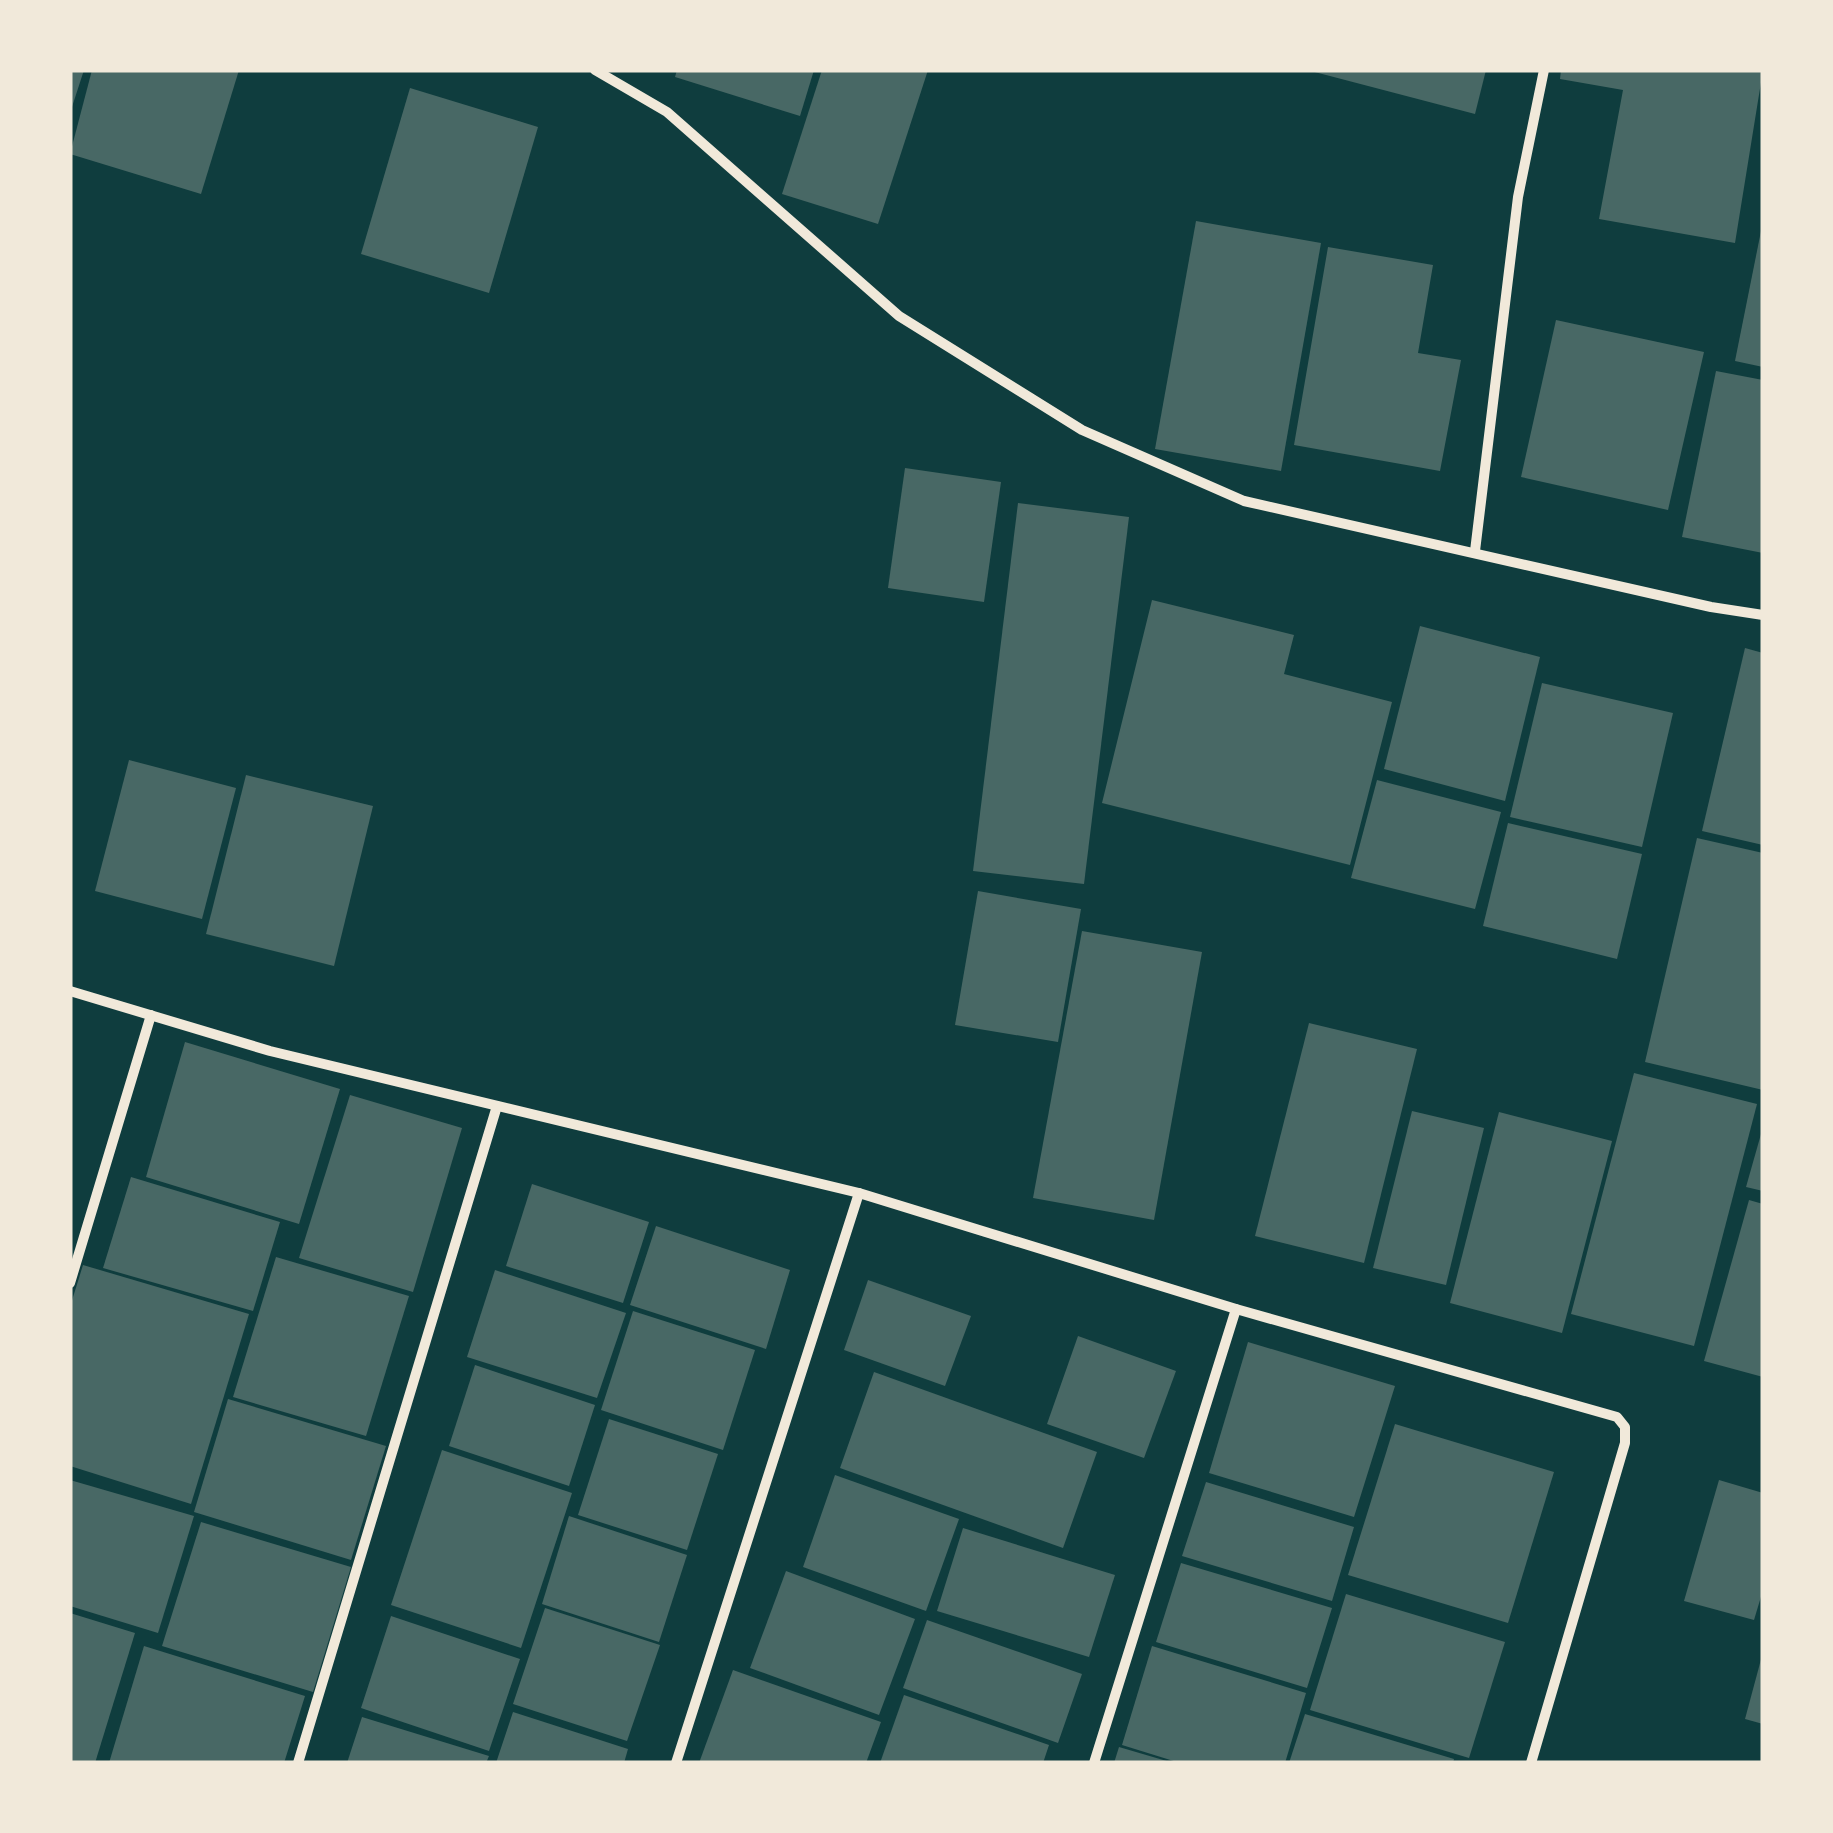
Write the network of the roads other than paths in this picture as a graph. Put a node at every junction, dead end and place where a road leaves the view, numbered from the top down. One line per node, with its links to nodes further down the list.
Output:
1 (595, 70): 3 (street)
2 (1544, 70): 3 (street)
3 (1474, 551): 4 (street)
4 (1763, 614)
5 (70, 991): 6 (street)
6 (151, 1015): 7 (street); 9 (street)
7 (497, 1106): 8 (street); 11 (street)
8 (859, 1194): 10 (street); 12 (street)
9 (70, 1284)
10 (1236, 1309): 13 (street); 14 (street)
11 (298, 1763)
12 (676, 1763)
13 (1094, 1763)
14 (1531, 1763)

